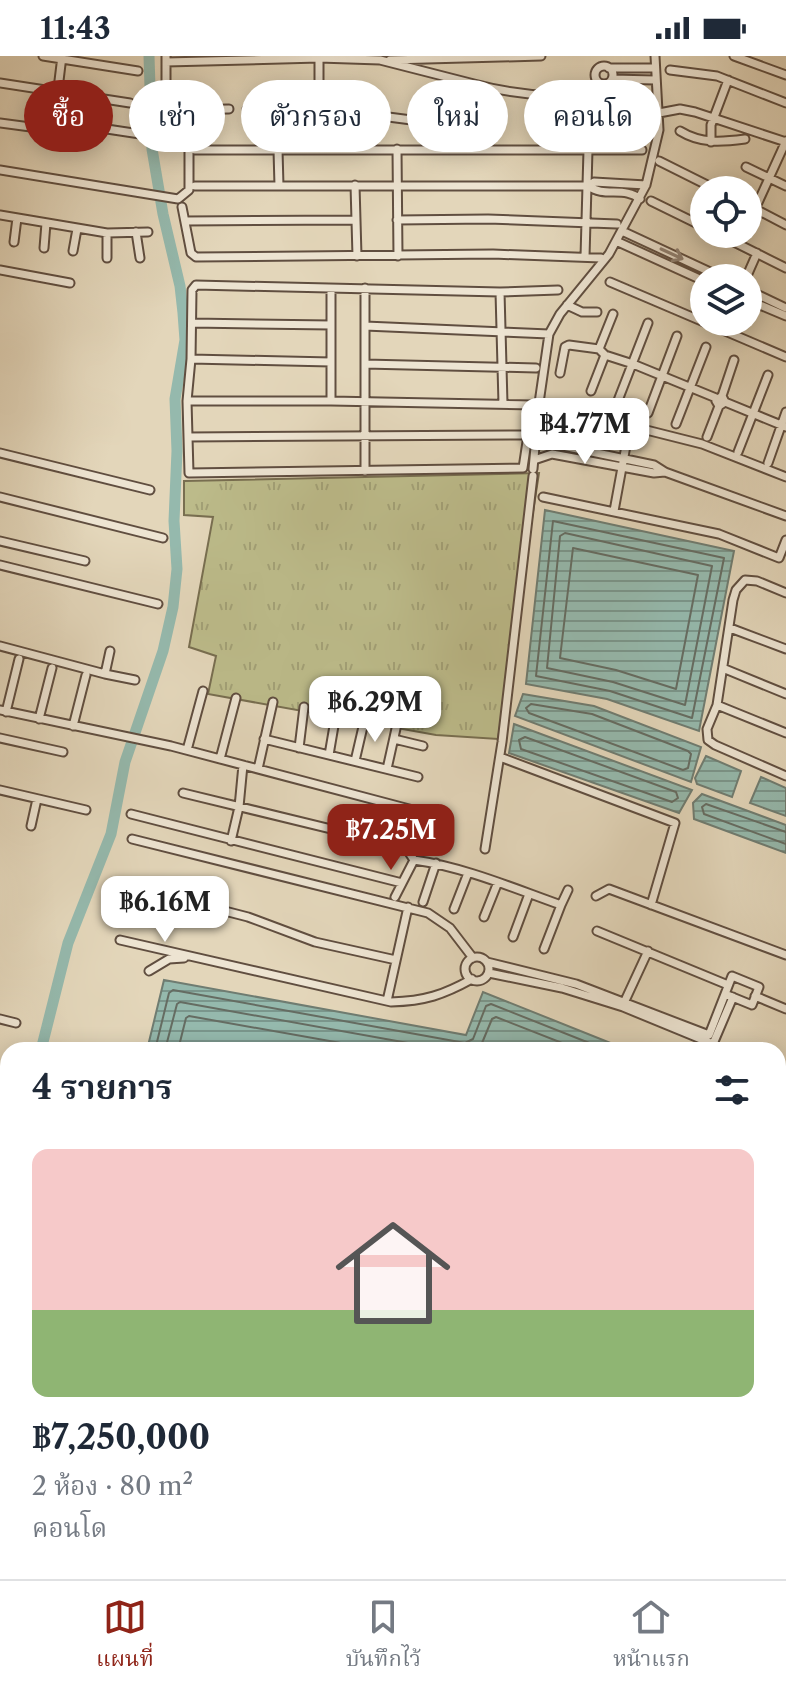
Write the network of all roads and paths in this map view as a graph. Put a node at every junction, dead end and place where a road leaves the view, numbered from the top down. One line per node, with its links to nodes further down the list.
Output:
1 (43, 56): 9 (street)
2 (120, 56): 15 (street)
3 (541, 56): 8 (street)
4 (604, 56): 14 (street)
5 (655, 56): 16 (street)
6 (734, 56): 19 (street)
7 (319, 57): 10 (street); 13 (street); 22 (street)
8 (468, 57): 11 (street)
9 (62, 58): 12 (street); 21 (street)
10 (166, 59): 31 (street)
11 (446, 59): 13 (street); 20 (street)
12 (93, 60): 15 (street)
13 (380, 60): 20 (street)
14 (606, 67): 16 (street); 24 (street); 25 (street)
15 (119, 68): 18 (street)
16 (655, 68): 26 (street)
17 (670, 70): 27 (street)
18 (138, 71)
19 (786, 75)
20 (446, 76): 23 (street)
21 (59, 80)
22 (319, 80)
23 (460, 80)
24 (598, 80)
25 (609, 80)
26 (655, 80)
27 (728, 80): 30 (street); 33 (street)
28 (0, 83): 29 (street)
29 (24, 87)
30 (786, 103)
31 (229, 109)
32 (661, 113): 33 (street)
33 (714, 116): 38 (street); 39 (street)
34 (0, 123): 35 (street)
35 (24, 127)
36 (680, 131): 38 (street)
37 (745, 139): 38 (street)
38 (711, 142)
39 (786, 142): 51 (street)
40 (391, 149): 41 (street)
41 (397, 149): 42 (street); 52 (street)
42 (524, 150)
43 (189, 152): 49 (street)
44 (278, 152): 56 (street)
45 (588, 152): 57 (street)
46 (655, 152): 54 (street)
47 (659, 161): 50 (street)
48 (746, 167): 51 (street)
49 (0, 170)
50 (690, 176)
51 (770, 178): 58 (street); 59 (street)
52 (397, 184): 53 (street); 57 (street); 67 (street)
53 (355, 185): 56 (street); 66 (street)
54 (646, 185): 57 (street); 60 (street)
55 (195, 186): 56 (street)
56 (279, 186)
57 (589, 186): 60 (street); 70 (street)
58 (786, 186)
59 (762, 191)
60 (640, 199): 73 (street)
61 (651, 201): 68 (street)
62 (182, 207): 69 (street)
63 (762, 212): 72 (street)
64 (0, 215): 65 (street)
65 (17, 218): 71 (street); 79 (street)
66 (356, 220): 69 (street); 84 (street)
67 (397, 220): 70 (street); 85 (street)
68 (690, 220)
69 (185, 221): 84 (street)
70 (587, 222): 73 (street); 86 (street)
71 (46, 223): 74 (street); 80 (street)
72 (786, 225)
73 (619, 228): 78 (street); 90 (street, one-way to 90)
74 (77, 229): 77 (street); 82 (street)
75 (136, 232): 76 (street); 77 (street); 88 (street)
76 (148, 232)
77 (107, 233): 87 (street)
78 (616, 241): 94 (street); 102 (street)
79 (14, 242)
80 (44, 248)
81 (747, 248): 83 (street)
82 (73, 251)
83 (757, 253): 91 (street); 92 (street)
84 (357, 256): 85 (street)
85 (398, 256): 86 (street)
86 (585, 257): 89 (street)
87 (107, 258)
88 (140, 258)
89 (601, 258)
90 (694, 264)
91 (752, 264)
92 (786, 268)
93 (0, 270): 96 (street)
94 (690, 275)
95 (610, 282): 106 (street)
96 (70, 283)
97 (365, 288): 98 (street); 100 (street); 112 (street)
98 (331, 289): 109 (street); 111 (street)
99 (558, 290): 100 (street)
100 (500, 292): 113 (street)
101 (762, 297): 104 (street)
102 (567, 305): 105 (street); 114 (street)
103 (762, 306): 108 (street)
104 (786, 308)
105 (597, 312)
106 (690, 313)
107 (613, 314): 118 (street)
108 (786, 316)
109 (192, 323): 111 (street); 120 (street)
110 (648, 323): 124 (street)
111 (331, 325): 122 (street)
112 (365, 326): 113 (street); 123 (street)
113 (500, 331): 114 (street); 125 (street)
114 (549, 334): 136 (street)
115 (677, 336): 128 (street)
116 (743, 336): 119 (street)
117 (706, 347): 130 (street)
118 (602, 352): 124 (street); 127 (street); 131 (street)
119 (786, 357)
120 (191, 359): 122 (street); 132 (street)
121 (734, 360): 135 (street)
122 (331, 362): 133 (street)
123 (365, 364): 125 (street); 134 (street)
124 (633, 364): 128 (street); 137 (street)
125 (501, 368): 126 (street); 138 (street)
126 (536, 368)
127 (560, 373)
128 (662, 375): 130 (street); 140 (street)
129 (768, 375): 141 (street)
130 (690, 388): 135 (street); 144 (street)
131 (591, 391)
132 (187, 401): 133 (street); 148 (street)
133 (331, 401): 134 (street)
134 (364, 401): 138 (street); 146 (street)
135 (720, 401): 141 (street); 149 (street)
136 (539, 403): 142 (street); 143 (street)
137 (617, 403)
138 (503, 404): 147 (street)
139 (786, 412): 145 (street)
140 (648, 413)
141 (754, 413): 145 (street); 150 (street)
142 (537, 422): 152 (street); 154 (street)
143 (630, 424): 152 (street); 156 (street)
144 (676, 424)
145 (784, 426): 153 (street)
146 (364, 435): 147 (street); 148 (street); 155 (street)
147 (528, 435): 155 (street)
148 (188, 437): 155 (street)
149 (707, 437)
150 (738, 452)
151 (0, 453): 157 (street)
152 (622, 462): 154 (street); 160 (street); 161 (street)
153 (768, 463)
154 (534, 468): 201 (street)
155 (365, 471)
156 (786, 477)
157 (150, 490)
158 (0, 497): 162 (street)
159 (543, 497): 160 (street)
160 (614, 511): 165 (street)
161 (786, 516)
162 (163, 538)
163 (786, 540): 165 (street)
164 (0, 541): 166 (street)
165 (782, 559)
166 (85, 561)
167 (0, 565): 169 (street)
168 (786, 593): 170 (street)
169 (158, 604)
170 (730, 628): 172 (street); 176 (street)
171 (0, 646): 177 (street)
172 (786, 649)
173 (110, 651): 177 (street)
174 (19, 659): 186 (street)
175 (52, 668): 189 (street)
176 (725, 669): 181 (street); 184 (street)
177 (105, 674): 179 (street)
178 (86, 675): 191 (street)
179 (135, 680)
180 (203, 691): 198 (street)
181 (786, 694)
182 (236, 698): 202 (street)
183 (273, 702): 194 (street)
184 (717, 705): 192 (street); 207 (street)
185 (304, 707): 197 (street)
186 (3, 711): 189 (street)
187 (336, 714): 200 (street)
188 (365, 718): 203 (street)
189 (39, 719): 191 (street)
190 (397, 724): 195 (street)
191 (73, 726): 198 (street)
192 (786, 733)
193 (0, 738): 199 (street)
194 (264, 739): 197 (street); 205 (street)
195 (394, 739): 196 (street); 206 (street)
196 (423, 746)
197 (299, 748): 200 (street)
198 (187, 750): 202 (street)
199 (63, 752)
200 (329, 755): 203 (street)
201 (500, 757): 219 (street); 232 (street)
202 (220, 759): 204 (street)
203 (355, 761): 206 (street)
204 (243, 765): 205 (street); 212 (street)
205 (258, 769): 214 (street)
206 (387, 769): 208 (street)
207 (786, 776)
208 (418, 777)
209 (0, 790): 211 (street)
210 (183, 793): 212 (street)
211 (37, 799): 213 (street); 216 (street)
212 (239, 807): 218 (street); 220 (street)
213 (86, 810)
214 (413, 810)
215 (131, 814): 218 (street)
216 (31, 826)
217 (132, 839): 233 (street)
218 (231, 841): 224 (street)
219 (485, 849)
220 (414, 860): 221 (street); 224 (street)
221 (436, 863): 222 (street); 230 (street)
222 (468, 873): 223 (street); 234 (street)
223 (498, 882): 227 (street); 235 (street)
224 (402, 883): 229 (street)
225 (120, 884): 244 (street)
226 (568, 890): 231 (street)
227 (529, 894): 231 (street); 237 (street)
228 (596, 896): 232 (street)
229 (395, 897)
230 (423, 902)
231 (561, 905): 239 (street)
232 (651, 905): 241 (street)
233 (408, 907): 243 (street); 244 (street)
234 (454, 909)
235 (484, 917)
236 (597, 931): 240 (street)
237 (513, 937)
238 (120, 940): 242 (street)
239 (544, 949)
240 (648, 951): 249 (street); 253 (street)
241 (786, 955)
242 (194, 958): 246 (street); 252 (street)
243 (473, 958): 245 (street); 248 (street)
244 (396, 960): 252 (street)
245 (487, 962): 247 (street); 253 (street)
246 (149, 971)
247 (489, 973): 248 (street); 253 (street)
248 (472, 979): 252 (street)
249 (728, 985): 250 (street); 251 (street)
250 (729, 996): 251 (street); 258 (street)
251 (755, 996): 254 (street)
252 (387, 1001)
253 (624, 1005): 257 (street)
254 (786, 1009)
255 (0, 1019): 256 (street)
256 (16, 1023)
257 (710, 1042)
258 (714, 1042)

